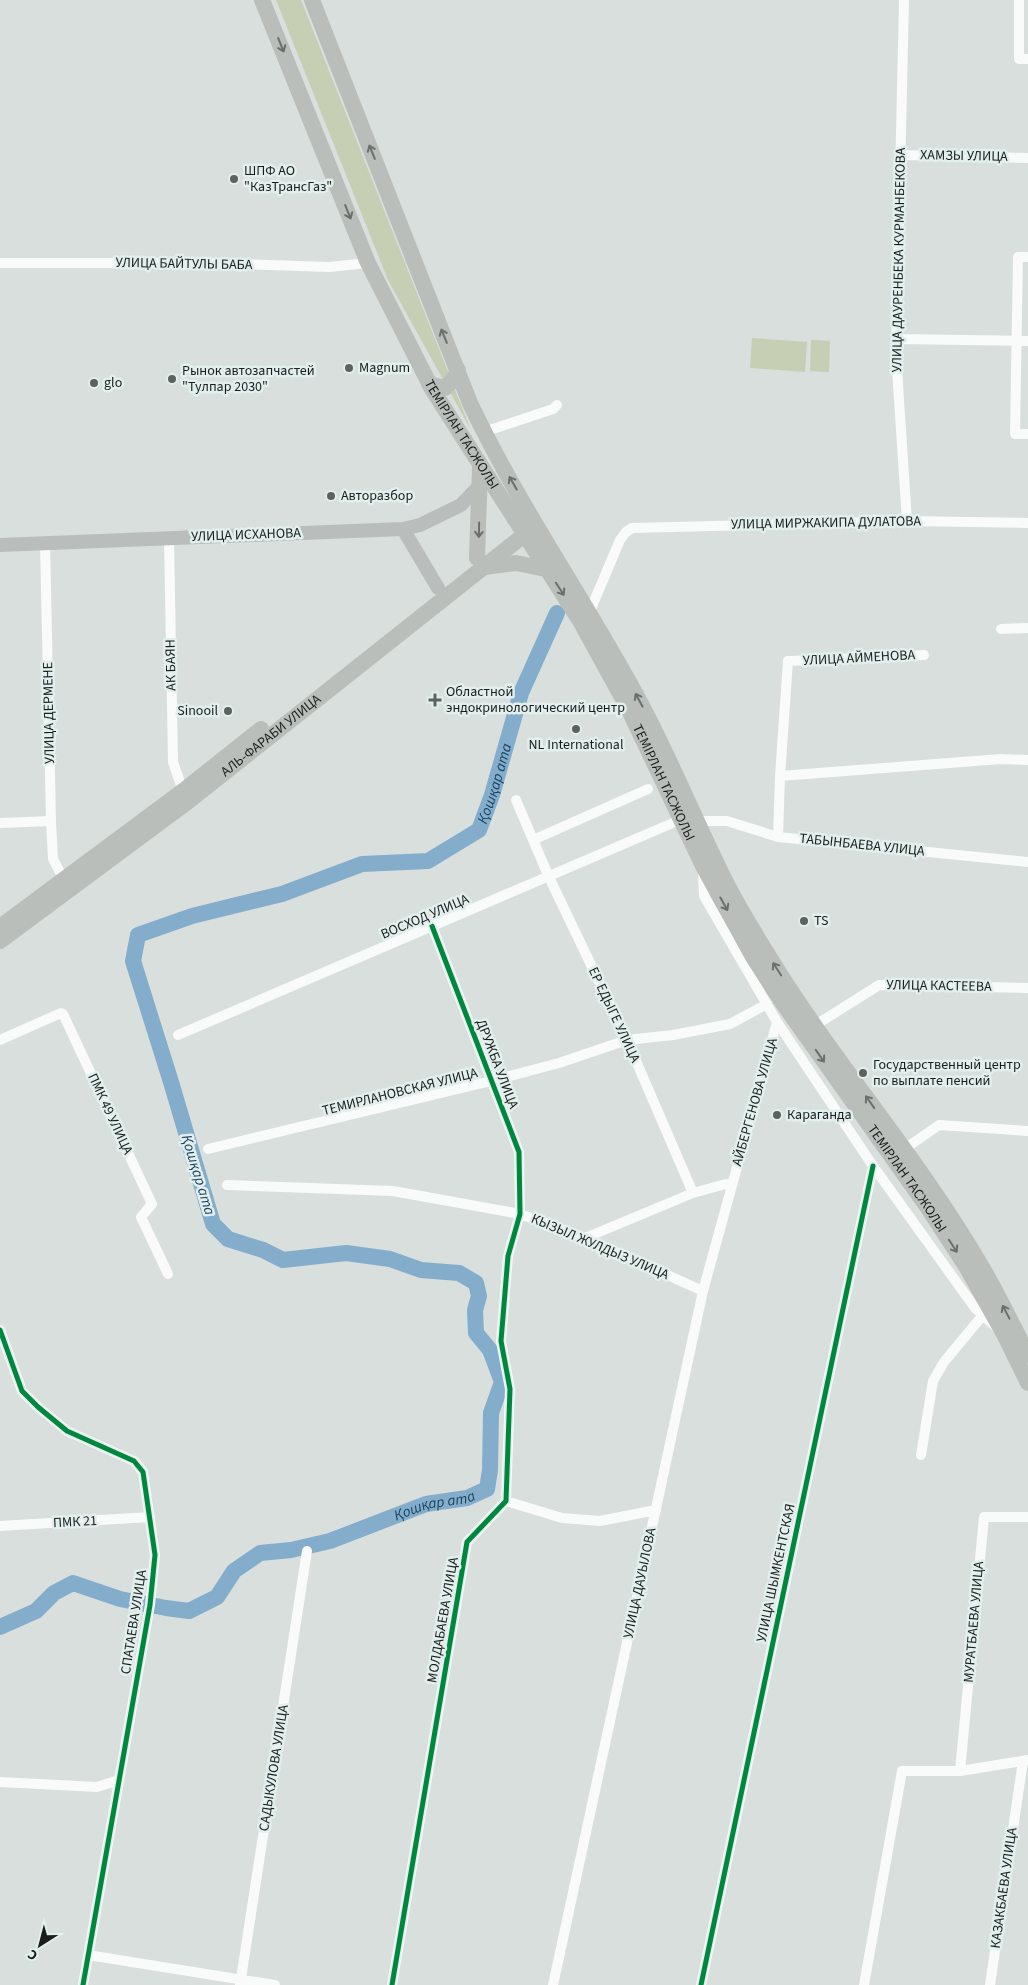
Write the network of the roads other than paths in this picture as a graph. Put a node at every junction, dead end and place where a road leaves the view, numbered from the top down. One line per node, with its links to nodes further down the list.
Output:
1 (262, 0): 10 (main road, ТЕМІРЛАН ТАСЖОЛЫ, one-way to 10)
2 (312, 0): 14 (main road, ТЕМІРЛАН ТАСЖОЛЫ, one-way to 2)
3 (904, 0): 6 (street, УЛИЦА ДАУРЕНБЕКА КУРМАНБЕКОВА)
4 (1019, 0): 5 (street)
5 (1028, 59)
6 (900, 155): 7 (street, ХАМЗЫ УЛИЦА); 11 (street, УЛИЦА ДАУРЕНБЕКА КУРМАНБЕКОВА)
7 (1028, 158)
8 (1028, 257): 12 (street)
9 (0, 263): 10 (street, УЛИЦА БАЙТУЛЫ БАБА)
10 (368, 263): 15 (main road, ТЕМІРЛАН ТАСЖОЛЫ)
11 (896, 339): 12 (street); 21 (street, УЛИЦА ДАУРЕНБЕКА КУРМАНБЕКОВА)
12 (1016, 341): 13 (street); 18 (street)
13 (1028, 341)
14 (458, 370): 15 (main road); 17 (main road, ТЕМІРЛАН ТАСЖОЛЫ)
15 (429, 384): 19 (main road, ТЕМІРЛАН ТАСЖОЛЫ)
16 (557, 405): 17 (street)
17 (484, 432): 23 (main road, ТЕМІРЛАН ТАСЖОЛЫ, one-way to 17)
18 (1028, 434)
19 (480, 467): 20 (main road); 23 (main road, ТЕМІРЛАН ТАСЖОЛЫ)
20 (478, 486): 24 (main road, УЛИЦА ИСХАНОВА); 28 (main road, one-way to 28)
21 (907, 520): 22 (street, УЛИЦА МИРЖАКИПА ДУЛАТОВА); 31 (street, УЛИЦА МИРЖАКИПА ДУЛАТОВА)
22 (1028, 523)
23 (528, 525): 28 (main road, АЛЬ-ФАРАБИ УЛИЦА); 29 (main road, ТЕМІРЛАН ТАСЖОЛЫ); 31 (main road, ТЕМІРЛАН ТАСЖОЛЫ)
24 (403, 529): 25 (main road, УЛИЦА ИСХАНОВА); 30 (main road)
25 (169, 538): 26 (main road, УЛИЦА ИСХАНОВА); 38 (street, АК БАЯН)
26 (45, 542): 27 (main road, УЛИЦА ИСХАНОВА); 41 (street, УЛИЦА ДЕРМЕНЕ)
27 (0, 545)
28 (481, 562): 29 (main road); 30 (main road, АЛЬ-ФАРАБИ УЛИЦА); 51 (main road, АЛЬ-ФАРАБИ УЛИЦА)
29 (546, 569): 40 (main road, ТЕМІРЛАН ТАСЖОЛЫ, one-way to 40)
30 (438, 588): 38 (main road, АЛЬ-ФАРАБИ УЛИЦА)
31 (590, 611): 40 (main road, ТЕМІРЛАН ТАСЖОЛЫ, one-way to 31)
32 (1028, 628): 33 (street)
33 (1001, 629)
34 (924, 655): 36 (street, УЛИЦА АЙМЕНОВА)
35 (1028, 760): 36 (street)
36 (780, 776): 43 (street, УЛИЦА АЙМЕНОВА)
37 (648, 789): 44 (street)
38 (183, 791): 48 (main road, АЛЬ-ФАРАБИ УЛИЦА)
39 (516, 800): 44 (street, ЕР ЕДЫГЕ УЛИЦА)
40 (689, 820): 43 (street, ТАБЫНБАЕВА УЛИЦА); 46 (main road, ТЕМІРЛАН ТАСЖОЛЫ); 47 (street, ВОСХОД УЛИЦА); 55 (main road, ТЕМІРЛАН ТАСЖОЛЫ, one-way to 40)
41 (51, 821): 42 (street); 48 (street, УЛИЦА ДЕРМЕНЕ)
42 (0, 822)
43 (778, 837): 45 (street, ТАБЫНБАЕВА УЛИЦА)
44 (533, 840): 47 (street, ЕР ЕДЫГЕ УЛИЦА)
45 (1028, 862)
46 (703, 866): 53 (street); 55 (main road, ТЕМІРЛАН ТАСЖОЛЫ, one-way to 55)
47 (548, 875): 49 (street, ВОСХОД УЛИЦА); 58 (street, ЕР ЕДЫГЕ УЛИЦА)
48 (64, 880): 50 (main road, АЛЬ-ФАРАБИ УЛИЦА)
49 (432, 926): 56 (street, ВОСХОД УЛИЦА); 59 (street, ДРУЖБА УЛИЦА)
50 (0, 927)
51 (0, 941)
52 (1028, 988): 55 (street, УЛИЦА КАСТЕЕВА)
53 (767, 1004): 54 (street); 58 (street, ТЕМИРЛАНОВСКАЯ УЛИЦА)
54 (777, 1022): 63 (street); 64 (street, АЙБЕРГЕНОВА УЛИЦА)
55 (809, 1029): 62 (main road, ТЕМІРЛАН ТАСЖОЛЫ, one-way to 55); 73 (main road, ТЕМІРЛАН ТАСЖОЛЫ, one-way to 73)
56 (178, 1035)
57 (0, 1040): 69 (street, ПМК 49 УЛИЦА)
58 (627, 1040): 59 (street, ТЕМИРЛАНОВСКАЯ УЛИЦА); 66 (street, ЕР ЕДЫГЕ УЛИЦА)
59 (491, 1081): 61 (street, ТЕМИРЛАНОВСКАЯ УЛИЦА); 67 (street, ДРУЖБА УЛИЦА)
60 (1028, 1131): 62 (street)
61 (208, 1149)
62 (903, 1150): 74 (main road, ТЕМІРЛАН ТАСЖОЛЫ, one-way to 62)
63 (873, 1166): 71 (street); 93 (street, УЛИЦА ШЫМКЕНТСКАЯ)
64 (733, 1182): 66 (street); 70 (street, УЛИЦА ДАУЫЛОВА)
65 (227, 1185): 67 (street, КЫЗЫЛ ЖУЛДЫЗ УЛИЦА)
66 (693, 1193): 68 (street)
67 (520, 1214): 68 (street, КЫЗЫЛ ЖУЛДЫЗ УЛИЦА); 77 (street)
68 (584, 1238): 70 (street, КЫЗЫЛ ЖУЛДЫЗ УЛИЦА)
69 (168, 1274)
70 (703, 1291): 78 (street, УЛИЦА ДАУЫЛОВА)
71 (983, 1315): 73 (street); 76 (street)
72 (0, 1330): 79 (street, СПАТАЕВА УЛИЦА)
73 (1004, 1334): 75 (main road, ТЕМІРЛАН ТАСЖОЛЫ)
74 (1028, 1355)
75 (1028, 1383)
76 (922, 1455)
77 (506, 1501): 78 (street); 91 (street, МОЛДАБАЕВА УЛИЦА)
78 (656, 1510): 92 (street, УЛИЦА ДАУЫЛОВА)
79 (150, 1517): 81 (street, ПМК 21); 85 (street, СПАТАЕВА УЛИЦА)
80 (1028, 1517): 84 (street, МУРАТБАЕВА УЛИЦА)
81 (0, 1526)
82 (307, 1550): 88 (street, САДЫКУЛОВА УЛИЦА)
83 (1026, 1761): 84 (street); 95 (street, КАЗАКБАЕВА УЛИЦА)
84 (960, 1771): 94 (street)
85 (118, 1780): 86 (street); 87 (street, СПАТАЕВА УЛИЦА)
86 (0, 1782)
87 (88, 1954): 88 (street); 89 (street, СПАТАЕВА УЛИЦА)
88 (240, 1982): 90 (street)
89 (83, 1985)
90 (275, 1985)
91 (392, 1985)
92 (553, 1985)
93 (701, 1985)
94 (864, 1985)
95 (990, 1985)

